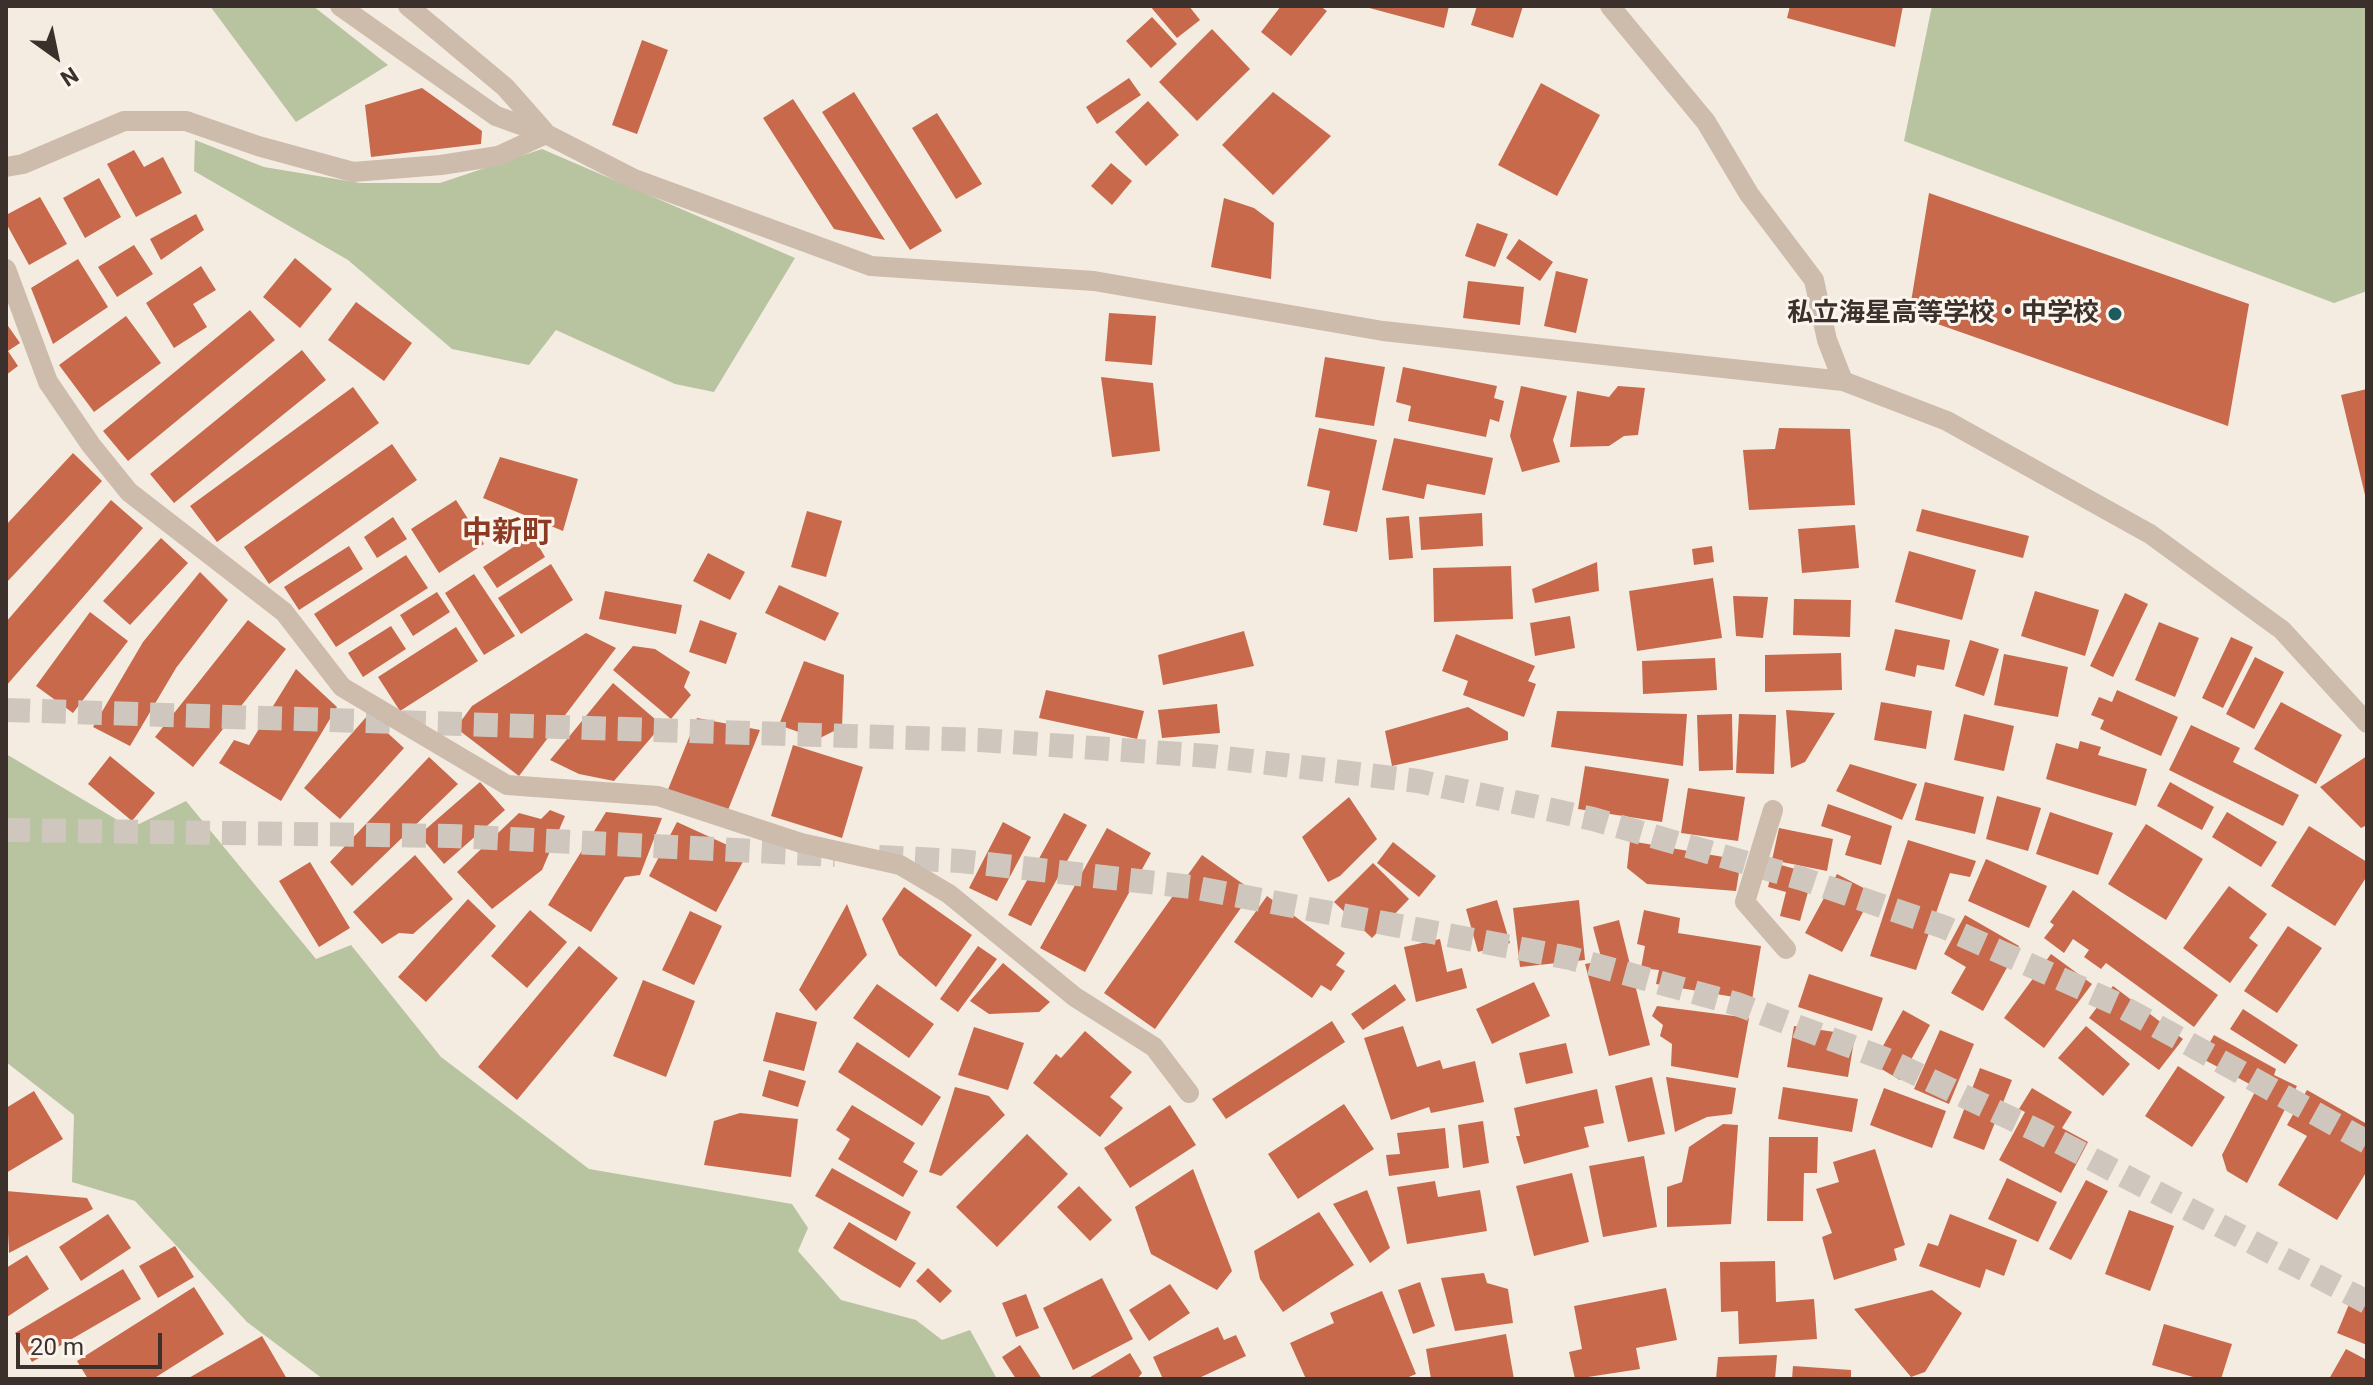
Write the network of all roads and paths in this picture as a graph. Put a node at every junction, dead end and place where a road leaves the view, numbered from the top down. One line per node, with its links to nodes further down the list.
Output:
1 (340, 6): 4 (street)
2 (408, 6): 4 (street)
3 (1610, 6): 7 (street)
4 (546, 134): 5 (street); 7 (street)
5 (6, 167)
6 (6, 269): 11 (street)
7 (1843, 381): 8 (street)
8 (2367, 723)
9 (1773, 810): 10 (street)
10 (1786, 949)
11 (1189, 1093)

